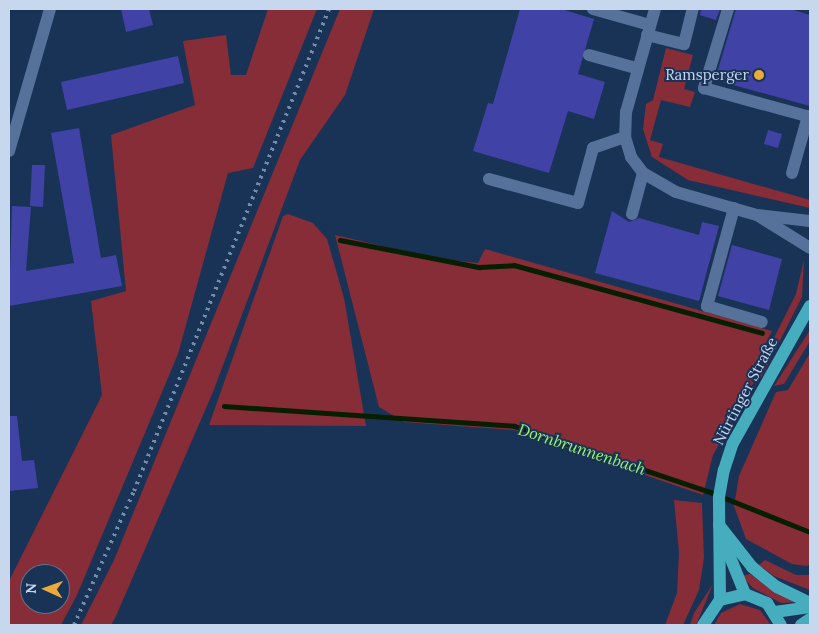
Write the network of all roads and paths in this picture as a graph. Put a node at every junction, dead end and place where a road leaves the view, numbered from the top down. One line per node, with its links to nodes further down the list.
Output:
1 (50, 9): 11 (street)
2 (593, 9): 6 (street)
3 (655, 9): 6 (street)
4 (693, 9): 6 (street)
5 (728, 9): 9 (street)
6 (649, 30): 8 (street)
7 (590, 55): 8 (street)
8 (636, 68): 10 (street)
9 (809, 116): 13 (street)
10 (625, 137): 12 (street); 14 (street)
11 (9, 150)
12 (643, 172): 15 (street); 16 (street)
13 (792, 173)
14 (489, 179)
15 (734, 208): 17 (street); 21 (street)
16 (632, 214)
17 (757, 214): 18 (street); 19 (street)
18 (810, 221)
19 (810, 248)
20 (810, 306): 22 (main road, Nürtinger Straße)
21 (762, 322)
22 (719, 525): 23 (main road, Nürtinger Straße); 24 (main road, Nürtinger Straße); 25 (main road)
23 (745, 594): 24 (main road); 27 (main road)
24 (720, 600): 29 (main road)
25 (810, 602)
26 (810, 607): 27 (main road)
27 (775, 612): 30 (main road)
28 (810, 619): 31 (main road)
29 (703, 625)
30 (781, 625)
31 (801, 625)

